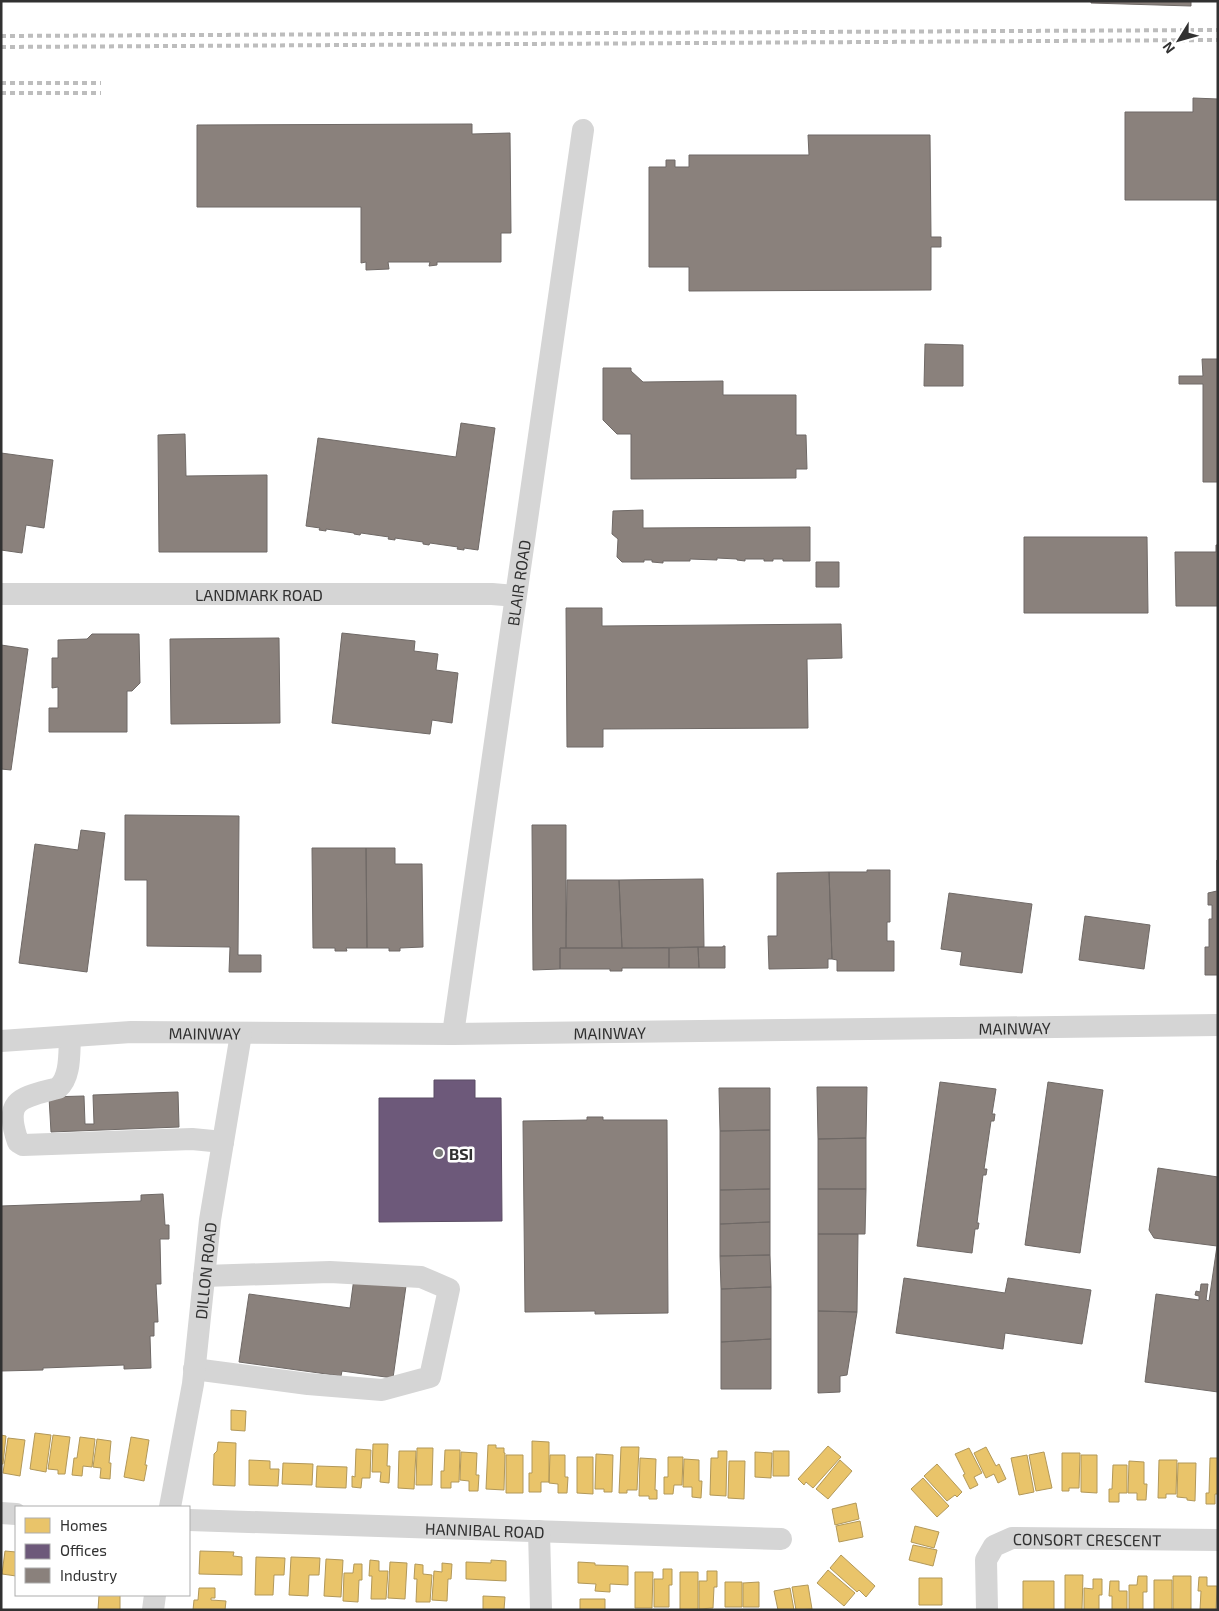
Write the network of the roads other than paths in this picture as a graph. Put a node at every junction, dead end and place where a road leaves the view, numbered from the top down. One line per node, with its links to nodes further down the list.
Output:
1 (583, 130): 3 (street, BLAIR ROAD)
2 (1, 594): 3 (street, LANDMARK ROAD)
3 (515, 596): 6 (street, BLAIR ROAD)
4 (1218, 1025): 6 (street, MAINWAY)
5 (241, 1034): 6 (street, MAINWAY); 7 (street, MAINWAY); 9 (street, DILLON ROAD)
6 (453, 1034)
7 (70, 1037): 8 (street, MAINWAY); 9 (street)
8 (1, 1041)
9 (223, 1142): 10 (street, DILLON ROAD)
10 (204, 1276): 11 (street, DILLON ROAD); 11 (street)
11 (194, 1369): 12 (street, DILLON ROAD)
12 (170, 1506)
13 (1, 1513): 14 (street)
14 (15, 1514)
15 (190, 1520): 16 (street, HANNIBAL ROAD)
16 (539, 1531): 17 (street, HANNIBAL ROAD); 21 (street)
17 (781, 1539)
18 (1218, 1540): 22 (street, CONSORT CRESCENT)
19 (155, 1596): 20 (street)
20 (153, 1610)
21 (540, 1610)
22 (987, 1610)

